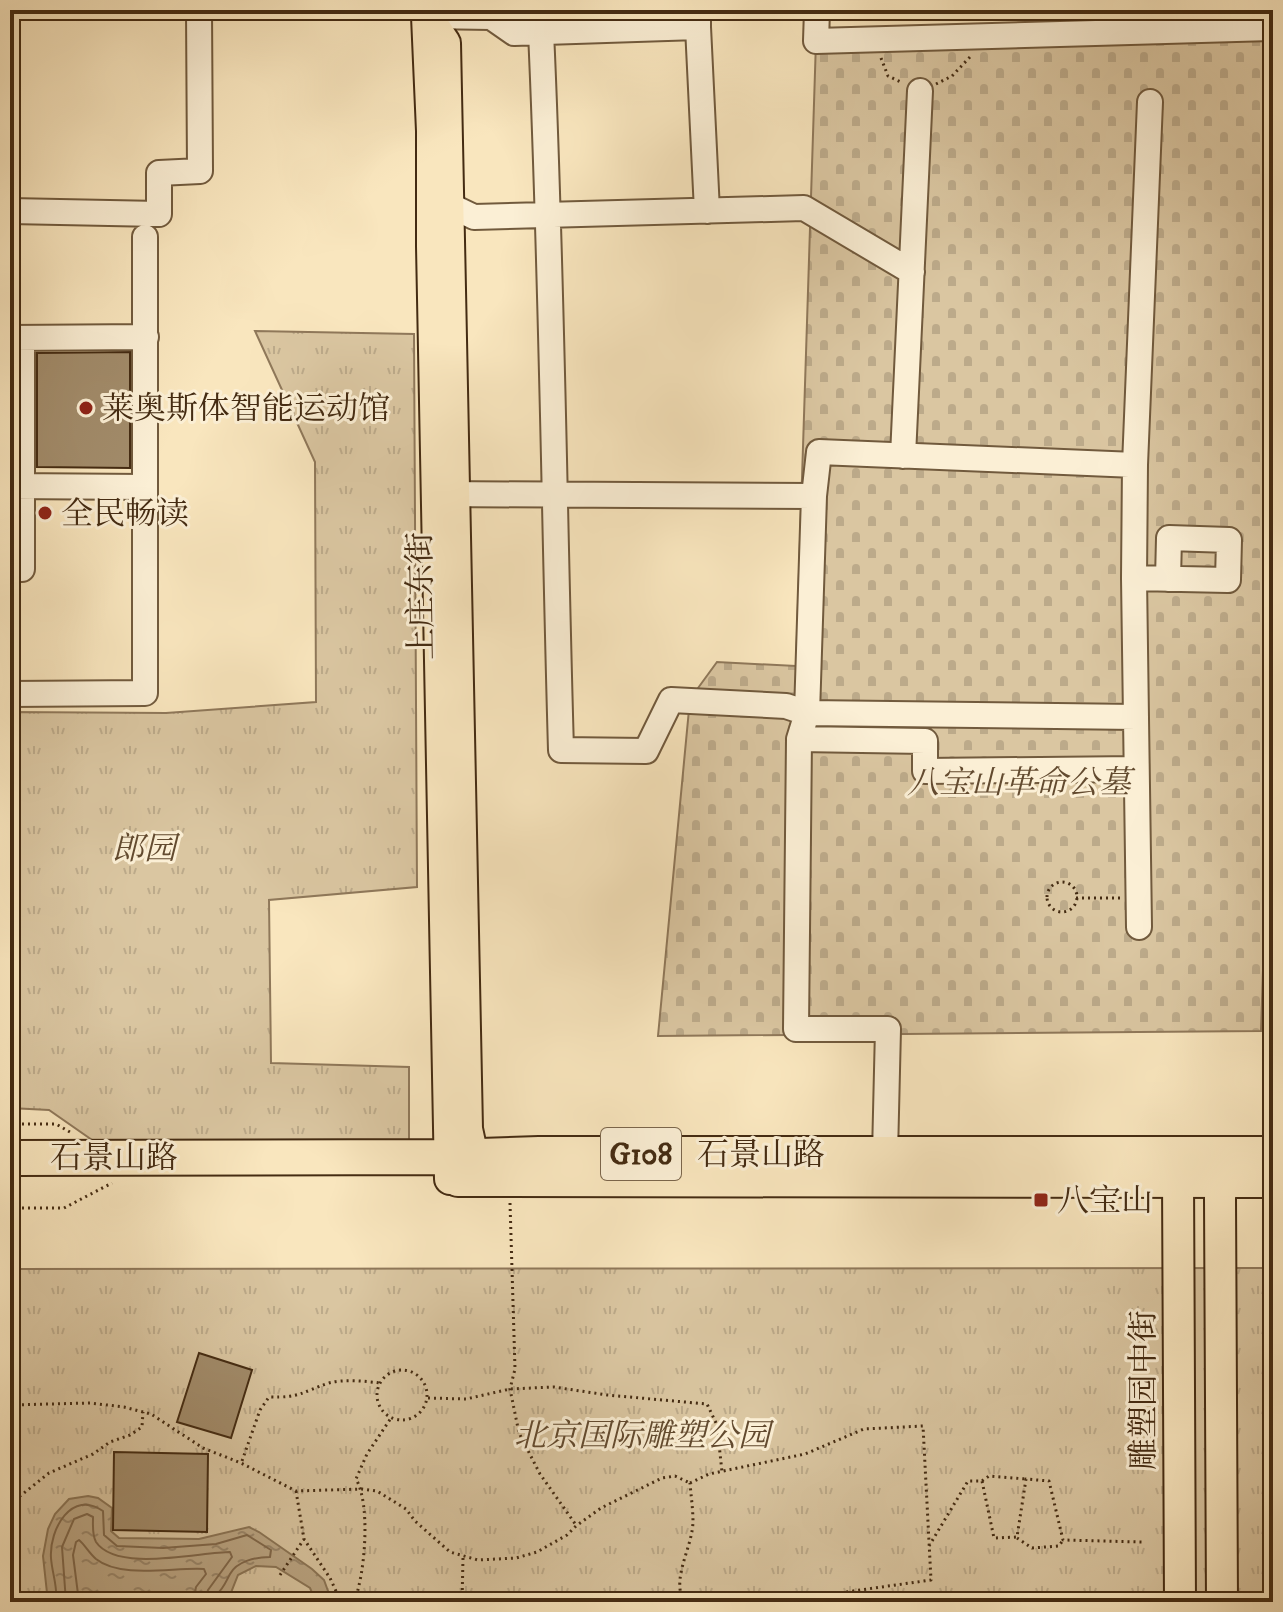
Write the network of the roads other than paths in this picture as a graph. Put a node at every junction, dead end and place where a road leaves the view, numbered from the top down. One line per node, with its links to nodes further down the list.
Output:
1 (199, 10): 11 (street)
2 (817, 10): 6 (street)
3 (427, 13): 4 (street); 10 (main road, 上庄东街); 22 (main road, 上庄东街)
4 (498, 14): 7 (street)
5 (698, 19): 7 (street); 12 (street)
6 (1273, 28)
7 (541, 32): 13 (street)
8 (920, 91): 15 (street)
9 (1150, 102): 19 (street)
10 (447, 204): 13 (street); 22 (main road, 上庄东街)
11 (10, 211)
12 (707, 211): 13 (street); 15 (street)
13 (549, 214): 23 (street)
14 (145, 237): 16 (street)
15 (912, 272): 18 (street)
16 (146, 337): 17 (street); 21 (street)
17 (16, 338): 20 (street)
18 (903, 456): 19 (street); 24 (street)
19 (1135, 465): 26 (street)
20 (16, 486): 21 (street); 25 (street)
21 (145, 487): 28 (street)
22 (446, 494): 23 (street); 37 (main road, 上庄东街)
23 (553, 496): 24 (street); 29 (street)
24 (814, 496): 29 (street)
25 (10, 569)
26 (1134, 578): 27 (street); 30 (street)
27 (1168, 579)
28 (10, 694)
29 (807, 713): 30 (street); 31 (street)
30 (1136, 717): 32 (street)
31 (799, 739): 32 (street); 34 (street)
32 (1136, 769): 33 (street)
33 (1139, 927)
34 (885, 1154): 35 (highway, 石景山路 / G108); 37 (highway, 石景山路 / G108)
35 (1273, 1154)
36 (10, 1158): 37 (highway, 石景山路 / G108)
37 (462, 1168): 38 (highway, 石景山路 / G108); 39 (highway, 石景山路 / G108)
38 (1178, 1178): 40 (highway, 石景山路 / G108); 42 (main road, 雕塑园中街)
39 (10, 1179)
40 (1222, 1179): 41 (highway, 石景山路 / G108); 43 (main road)
41 (1273, 1180)
42 (1180, 1602)
43 (1222, 1602)

